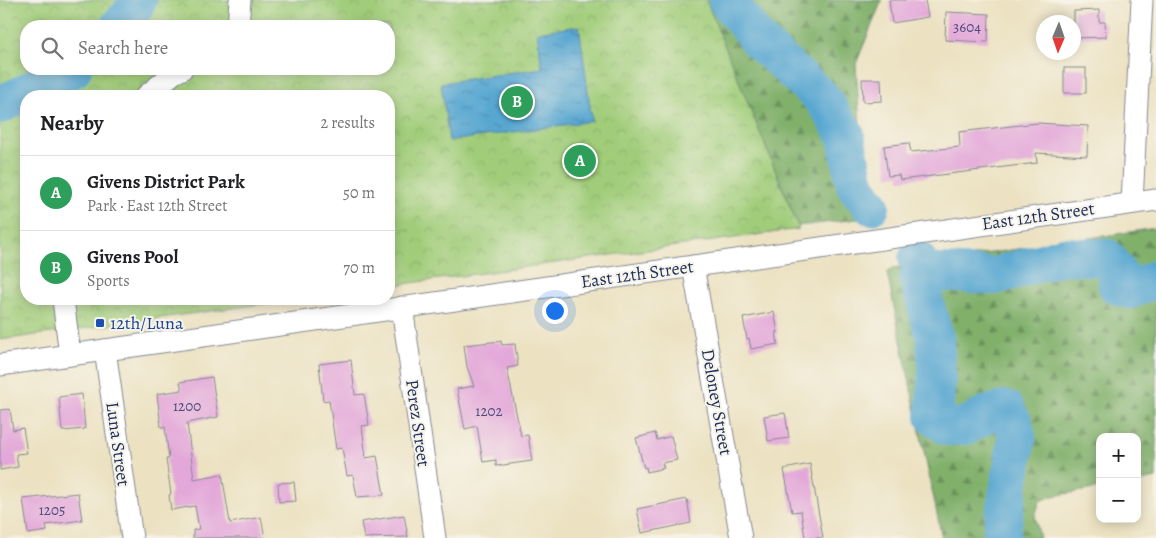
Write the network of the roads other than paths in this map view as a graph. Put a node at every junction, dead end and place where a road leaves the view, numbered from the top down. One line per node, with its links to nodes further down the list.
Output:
1 (240, 0): 3 (street)
2 (1142, 0): 7 (street)
3 (238, 20)
4 (174, 75): 5 (street)
5 (154, 90)
6 (1156, 200): 7 (street, East 12th Street)
7 (1132, 203): 8 (street, East 12th Street)
8 (693, 266): 10 (street, East 12th Street); 16 (street, Deloney Street)
9 (64, 305): 12 (street)
10 (402, 307): 11 (street, East 12th Street); 15 (street, Perez Street)
11 (105, 350): 12 (street, East 12th Street); 14 (street, Luna Street)
12 (70, 355): 13 (street, East 12th Street)
13 (0, 365)
14 (132, 538)
15 (435, 538)
16 (741, 538)

